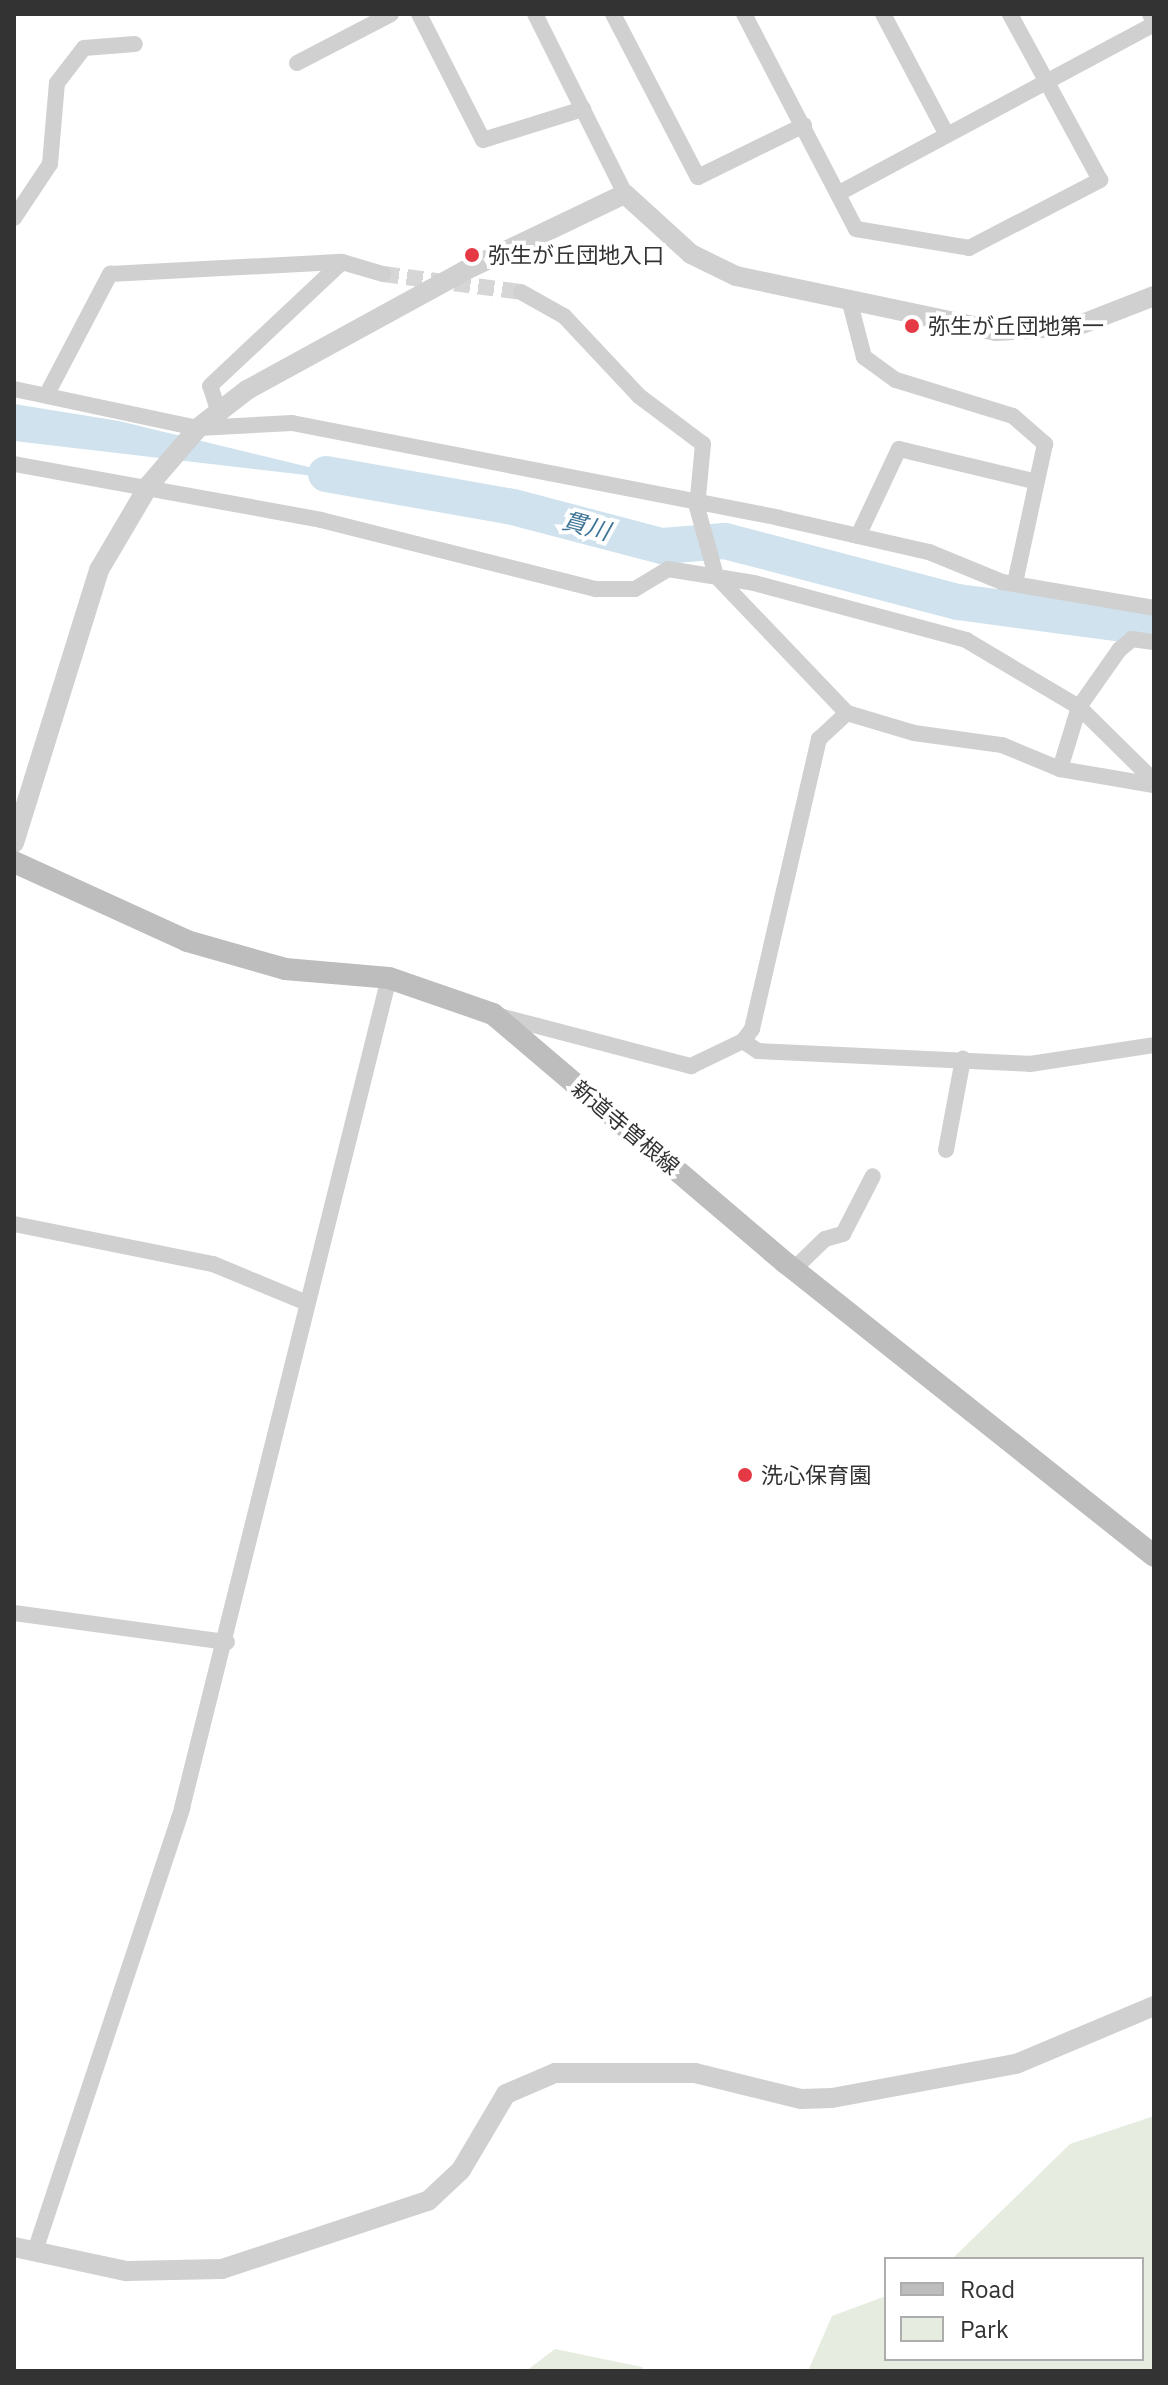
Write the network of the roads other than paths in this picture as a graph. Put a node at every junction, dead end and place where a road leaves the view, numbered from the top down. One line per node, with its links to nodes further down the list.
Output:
1 (391, 14): 10 (street)
2 (419, 14): 12 (street)
3 (535, 14): 12 (street)
4 (613, 14): 13 (street)
5 (744, 14): 13 (street)
6 (883, 14): 14 (street)
7 (1010, 14): 11 (street)
8 (1154, 24): 11 (street)
9 (135, 44): 17 (street)
10 (297, 63)
11 (1045, 79): 14 (street); 15 (street)
12 (583, 109): 16 (street)
13 (804, 125): 15 (street)
14 (945, 131): 15 (street)
15 (841, 192)
16 (625, 194): 22 (street); 25 (street)
17 (14, 218)
18 (342, 262): 19 (street); 24 (street); 25 (street)
19 (383, 274)
20 (521, 292): 30 (street)
21 (1154, 296): 22 (street)
22 (850, 303): 28 (street)
23 (14, 389): 24 (street)
24 (47, 394): 26 (street)
25 (219, 413): 26 (street)
26 (198, 428): 29 (street); 30 (street)
27 (14, 464): 29 (street)
28 (1033, 481): 31 (street); 33 (street)
29 (149, 485): 32 (street); 40 (street)
30 (698, 512): 31 (street); 32 (street)
31 (858, 536): 33 (street)
32 (716, 570): 36 (street); 37 (street)
33 (1015, 583): 34 (street)
34 (1154, 608)
35 (1154, 642): 36 (street)
36 (1081, 704): 38 (street); 39 (street)
37 (847, 713): 38 (street); 44 (street)
38 (1060, 769): 39 (street)
39 (1154, 783)
40 (14, 843)
41 (14, 862): 42 (main road, 新道寺曽根線)
42 (389, 978): 43 (main road, 新道寺曽根線); 51 (street)
43 (493, 1014): 44 (street); 50 (main road, 新道寺曽根線)
44 (743, 1041): 46 (street)
45 (1154, 1045): 46 (street)
46 (963, 1059): 47 (street)
47 (946, 1150)
48 (873, 1176): 50 (street)
49 (14, 1224): 51 (street)
50 (794, 1269): 52 (main road, 新道寺曽根線)
51 (307, 1303): 54 (street)
52 (1154, 1556)
53 (14, 1613): 54 (street)
54 (227, 1642): 57 (street)
55 (1154, 2006): 57 (street)
56 (14, 2247): 57 (street)
57 (35, 2251)

